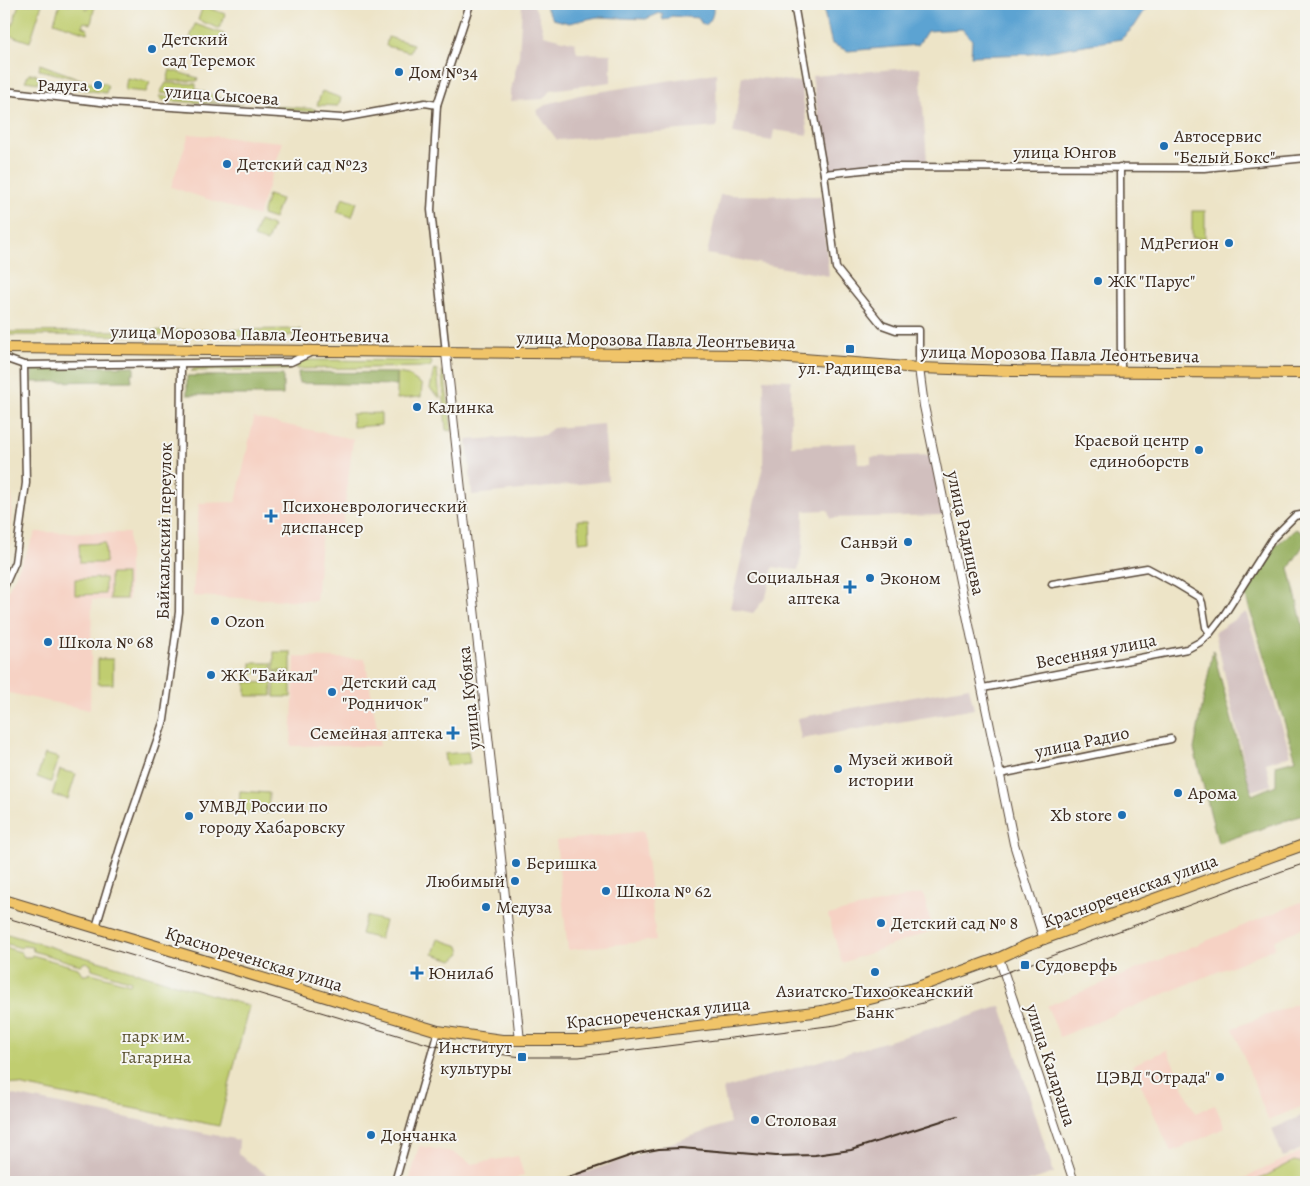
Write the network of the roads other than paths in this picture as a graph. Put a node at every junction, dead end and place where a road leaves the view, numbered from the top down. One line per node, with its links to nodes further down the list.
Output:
1 (470, 4): 4 (street)
2 (794, 4): 7 (street)
3 (4, 90): 4 (street, улица Сысоева)
4 (438, 106): 10 (street)
5 (1306, 158): 6 (street, улица Юнгов)
6 (1120, 167): 7 (street, улица Юнгов); 15 (street)
7 (824, 174): 14 (street, улица Радищева)
8 (4, 348): 9 (main road, улица Морозова Павла Леонтьевича)
9 (315, 350): 10 (main road, улица Морозова Павла Леонтьевича); 12 (street)
10 (446, 353): 14 (main road, улица Морозова Павла Леонтьевича); 30 (street, улица Кубяка)
11 (4, 358): 13 (street)
12 (181, 364): 13 (street); 26 (street, Байкальский переулок)
13 (24, 365): 19 (street)
14 (919, 368): 15 (main road, улица Морозова Павла Леонтьевича); 21 (street, улица Радищева)
15 (1121, 373): 16 (main road, улица Морозова Павла Леонтьевича)
16 (1306, 373)
17 (1306, 514): 20 (street)
18 (1052, 584): 20 (street)
19 (4, 587)
20 (1210, 634): 21 (street, Весенняя улица)
21 (983, 688): 23 (street, улица Радищева)
22 (1170, 739): 23 (street, улица Радио)
23 (1000, 774): 27 (street, улица Радищева)
24 (1306, 844): 27 (main road, Краснореченская улица)
25 (4, 900): 26 (main road, Краснореченская улица)
26 (96, 927): 29 (main road, Краснореченская улица)
27 (1044, 940): 28 (main road, Краснореченская улица)
28 (999, 958): 30 (main road, Краснореченская улица); 32 (street, улица Калараша)
29 (438, 1031): 30 (main road, Краснореченская улица); 31 (street)
30 (520, 1041)
31 (395, 1182)
32 (1074, 1182)

